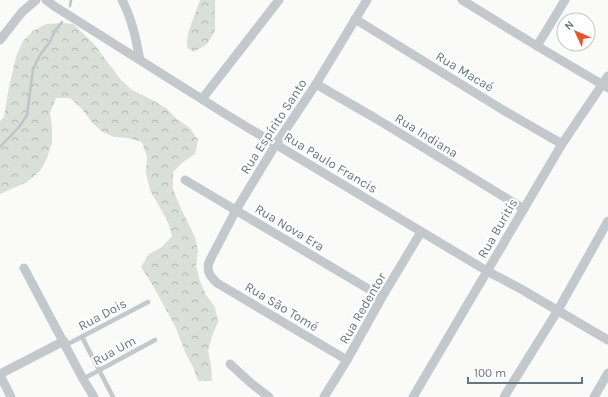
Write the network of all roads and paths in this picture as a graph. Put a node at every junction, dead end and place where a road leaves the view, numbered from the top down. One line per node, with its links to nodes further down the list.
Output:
1 (36, 0): 9 (street)
2 (46, 0): 11 (street, Rua Paulo Francis)
3 (122, 0): 11 (street)
4 (279, 0): 15 (street)
5 (367, 0): 8 (street, Rua Espírito Santo)
6 (462, 0): 10 (street)
7 (565, 0): 10 (street)
8 (355, 19): 13 (street, Rua Espírito Santo); 17 (street, Rua Macaé)
9 (0, 40)
10 (537, 46): 14 (street)
11 (140, 60): 15 (street, Rua Paulo Francis)
12 (608, 76): 14 (street, Rua Buritís)
13 (316, 84): 16 (street, Rua Espírito Santo); 19 (street, Rua Indiana)
14 (605, 86): 17 (street, Rua Buritís)
15 (202, 99): 16 (street, Rua Paulo Francis)
16 (276, 144): 20 (street, Rua Espírito Santo); 22 (street, Rua Paulo Francis)
17 (562, 144): 19 (street, Rua Buritís)
18 (185, 180): 20 (street, Rua Nova Era)
19 (524, 209): 25 (street, Rua Buritís)
20 (236, 210): 24 (street, Rua Espírito Santo); 26 (street, Rua Nova Era)
21 (608, 221): 28 (street)
22 (422, 232): 25 (street, Rua Paulo Francis); 26 (street, Rua Redentor)
23 (24, 268): 32 (street)
24 (208, 269): 33 (street, Rua São Tomé)
25 (487, 271): 28 (street, Rua Paulo Francis); 44 (street, Rua Buritís)
26 (382, 297): 33 (street, Rua Redentor)
27 (148, 302): 29 (lane, Rua Dois)
28 (558, 310): 31 (street, Rua Paulo Francis); 45 (street)
29 (82, 337): 32 (lane, Rua Dois); 35 (lane)
30 (155, 340): 35 (lane, Rua Um)
31 (608, 340)
32 (65, 343): 37 (street); 38 (street)
33 (347, 360): 43 (street, Rua Redentor)
34 (230, 364): 42 (street)
35 (99, 371): 38 (lane, Rua Um); 41 (lane)
36 (608, 373): 46 (street)
37 (0, 375): 39 (street)
38 (83, 379): 40 (street)
39 (12, 397)
40 (94, 397)
41 (113, 397)
42 (270, 397)
43 (324, 397)
44 (413, 397)
45 (504, 397)
46 (594, 397)

